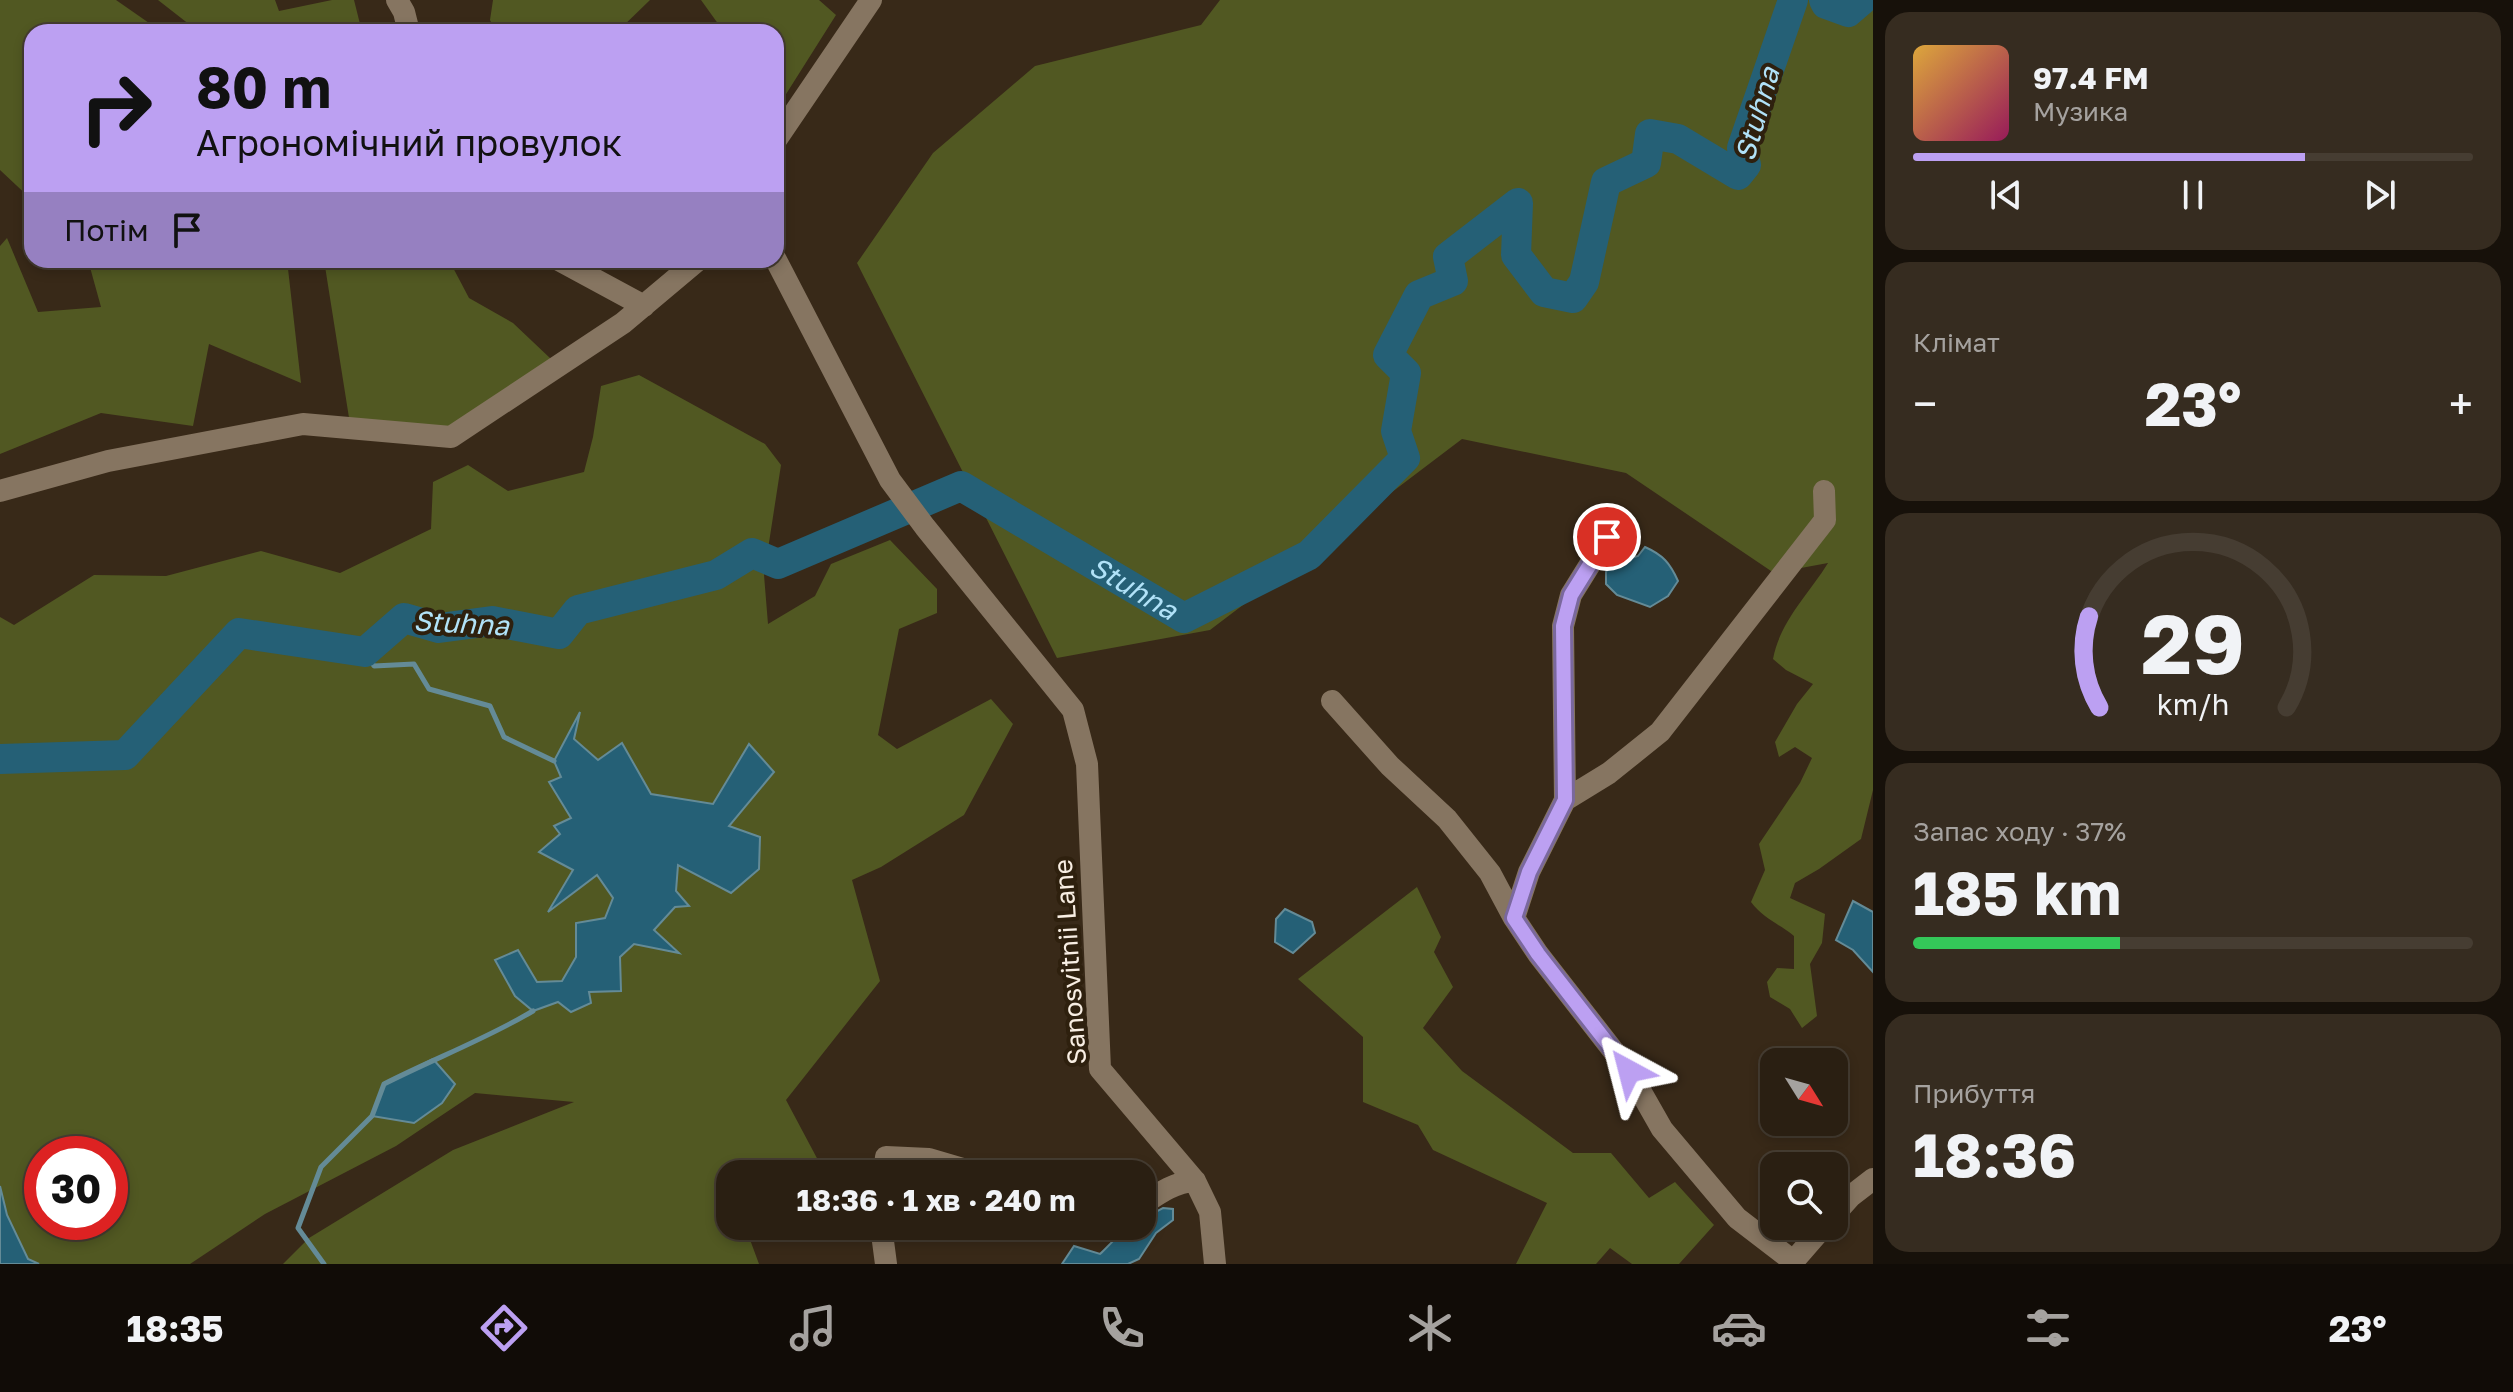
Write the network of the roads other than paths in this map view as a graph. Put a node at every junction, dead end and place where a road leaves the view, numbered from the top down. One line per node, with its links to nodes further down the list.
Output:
1 (397, 0): 3 (street)
2 (871, 0): 4 (street)
3 (407, 24)
4 (784, 128)
5 (574, 268): 8 (street)
6 (689, 268): 8 (street)
7 (780, 268): 18 (street, Sanosvitnii Lane)
8 (644, 306): 9 (street)
9 (0, 491)
10 (1824, 491): 13 (street)
11 (1607, 537): 13 (street)
12 (1332, 701): 14 (street)
13 (1565, 800): 14 (street)
14 (1514, 918): 23 (street)
15 (886, 1160): 16 (street)
16 (932, 1160)
17 (1873, 1179): 20 (street)
18 (1195, 1181): 19 (street); 25 (street, Sanosvitnii Lane)
19 (1156, 1195)
20 (1848, 1199)
21 (883, 1240): 24 (street)
22 (1812, 1240): 23 (street)
23 (1792, 1263)
24 (886, 1264)
25 (1215, 1264)

